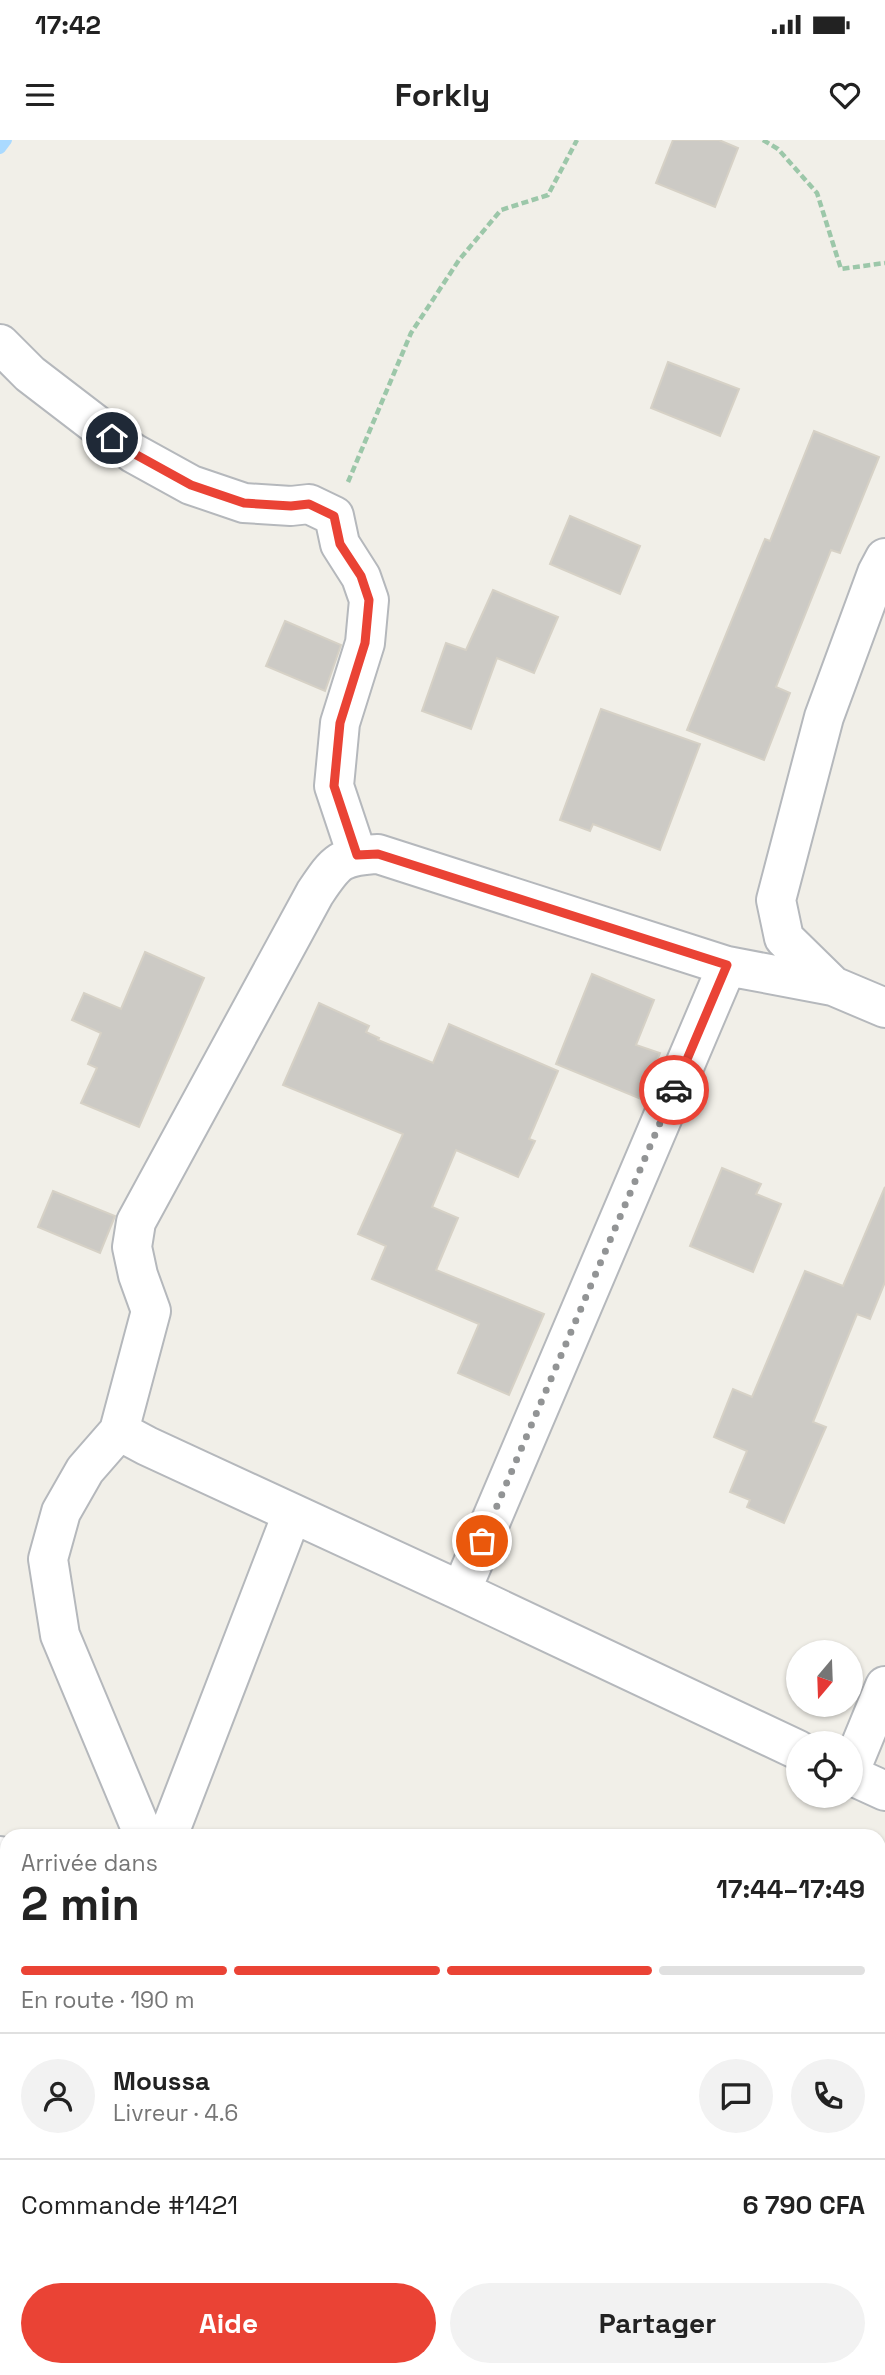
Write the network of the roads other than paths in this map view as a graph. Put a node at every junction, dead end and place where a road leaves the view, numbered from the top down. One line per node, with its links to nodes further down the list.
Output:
1 (0, 344): 3 (street)
2 (885, 558): 5 (street)
3 (357, 855): 4 (street); 7 (street)
4 (727, 965): 5 (street); 9 (street)
5 (834, 986): 6 (street)
6 (885, 1008)
7 (119, 1431): 8 (street); 15 (street)
8 (292, 1514): 9 (street); 16 (street)
9 (461, 1591): 12 (street)
10 (885, 1686): 11 (street)
11 (863, 1741)
12 (786, 1744)
13 (863, 1780): 14 (street)
14 (885, 1791)
15 (141, 1829)
16 (171, 1829)

